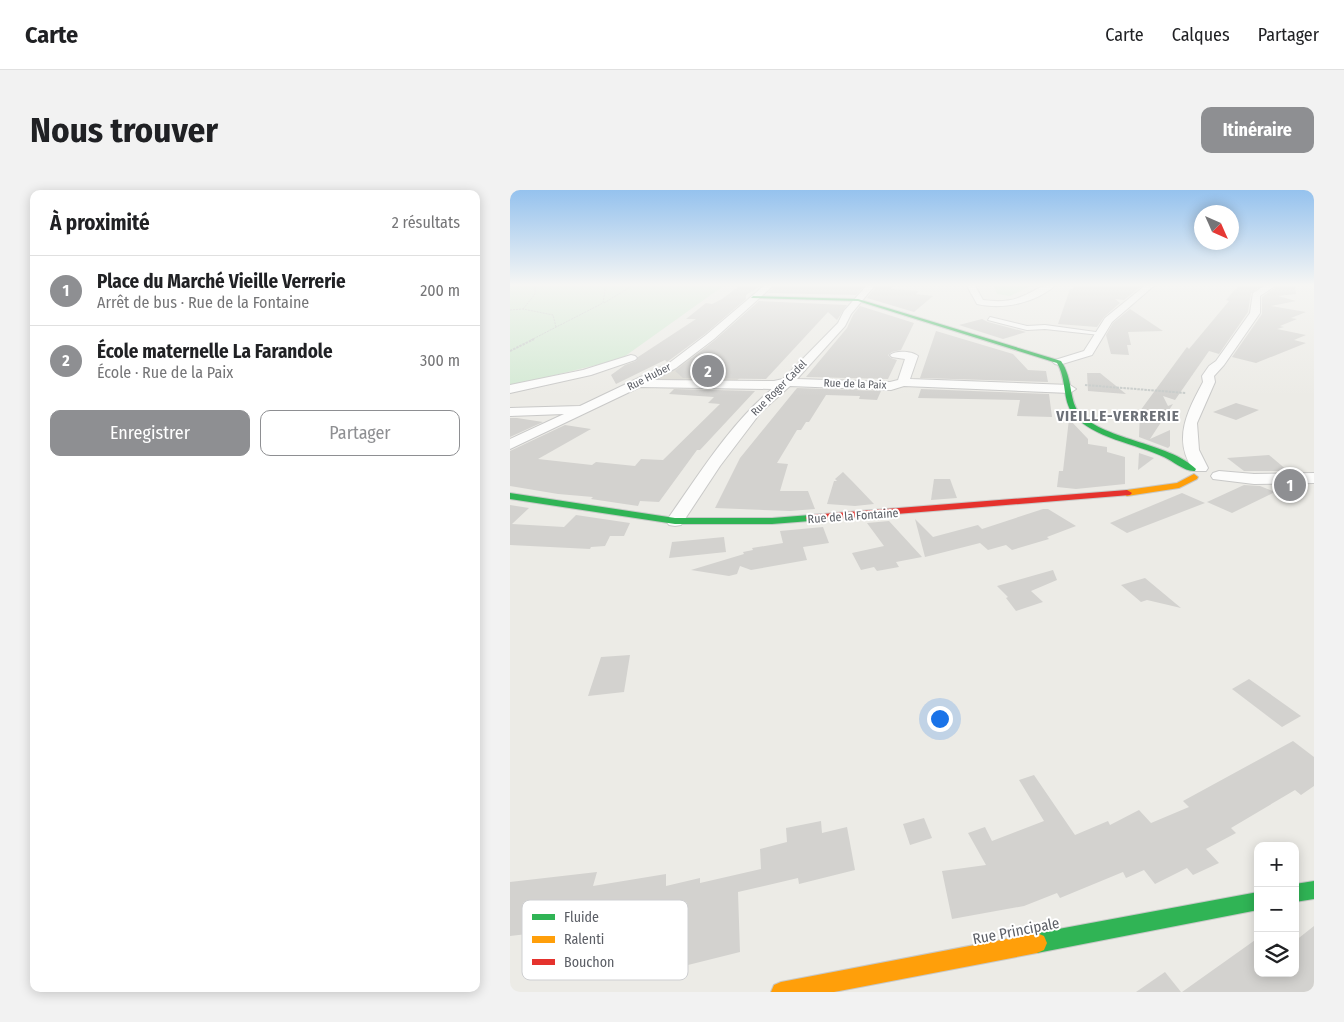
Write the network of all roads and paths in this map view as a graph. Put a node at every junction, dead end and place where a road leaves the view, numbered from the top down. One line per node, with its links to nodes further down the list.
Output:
1 (555, 321): 9 (path)
2 (567, 321): 9 (path)
3 (725, 321): 15 (street, Rue Huber)
4 (843, 321): 16 (street, Rue Roger Cadel)
5 (927, 321): 14 (street)
6 (1003, 321): 10 (lane)
7 (1107, 321): 10 (street)
8 (1249, 321): 20 (street)
9 (556, 327): 11 (path)
10 (1100, 333): 14 (street)
11 (510, 351)
12 (896, 355): 17 (street)
13 (631, 358): 19 (street)
14 (1059, 362): 18 (street)
15 (640, 382): 16 (street, Rue de la Paix); 21 (street, Rue Huber)
16 (787, 382): 17 (street, Rue de la Paix); 27 (street, Rue Roger Cadel)
17 (903, 382): 18 (street, Rue de la Paix)
18 (1070, 387): 20 (path); 24 (street)
19 (510, 389)
20 (1201, 396): 24 (street)
21 (584, 409): 22 (street); 23 (street, Rue Huber)
22 (510, 412)
23 (510, 445)
24 (1195, 471): 25 (street, Rue de la Fontaine); 27 (street, Rue de la Fontaine)
25 (1312, 479)
26 (510, 496): 27 (street, Rue de la Fontaine)
27 (675, 521)
28 (1314, 890): 29 (street)
29 (1299, 893)
30 (1254, 901): 31 (street, Rue Principale)
31 (781, 992)

